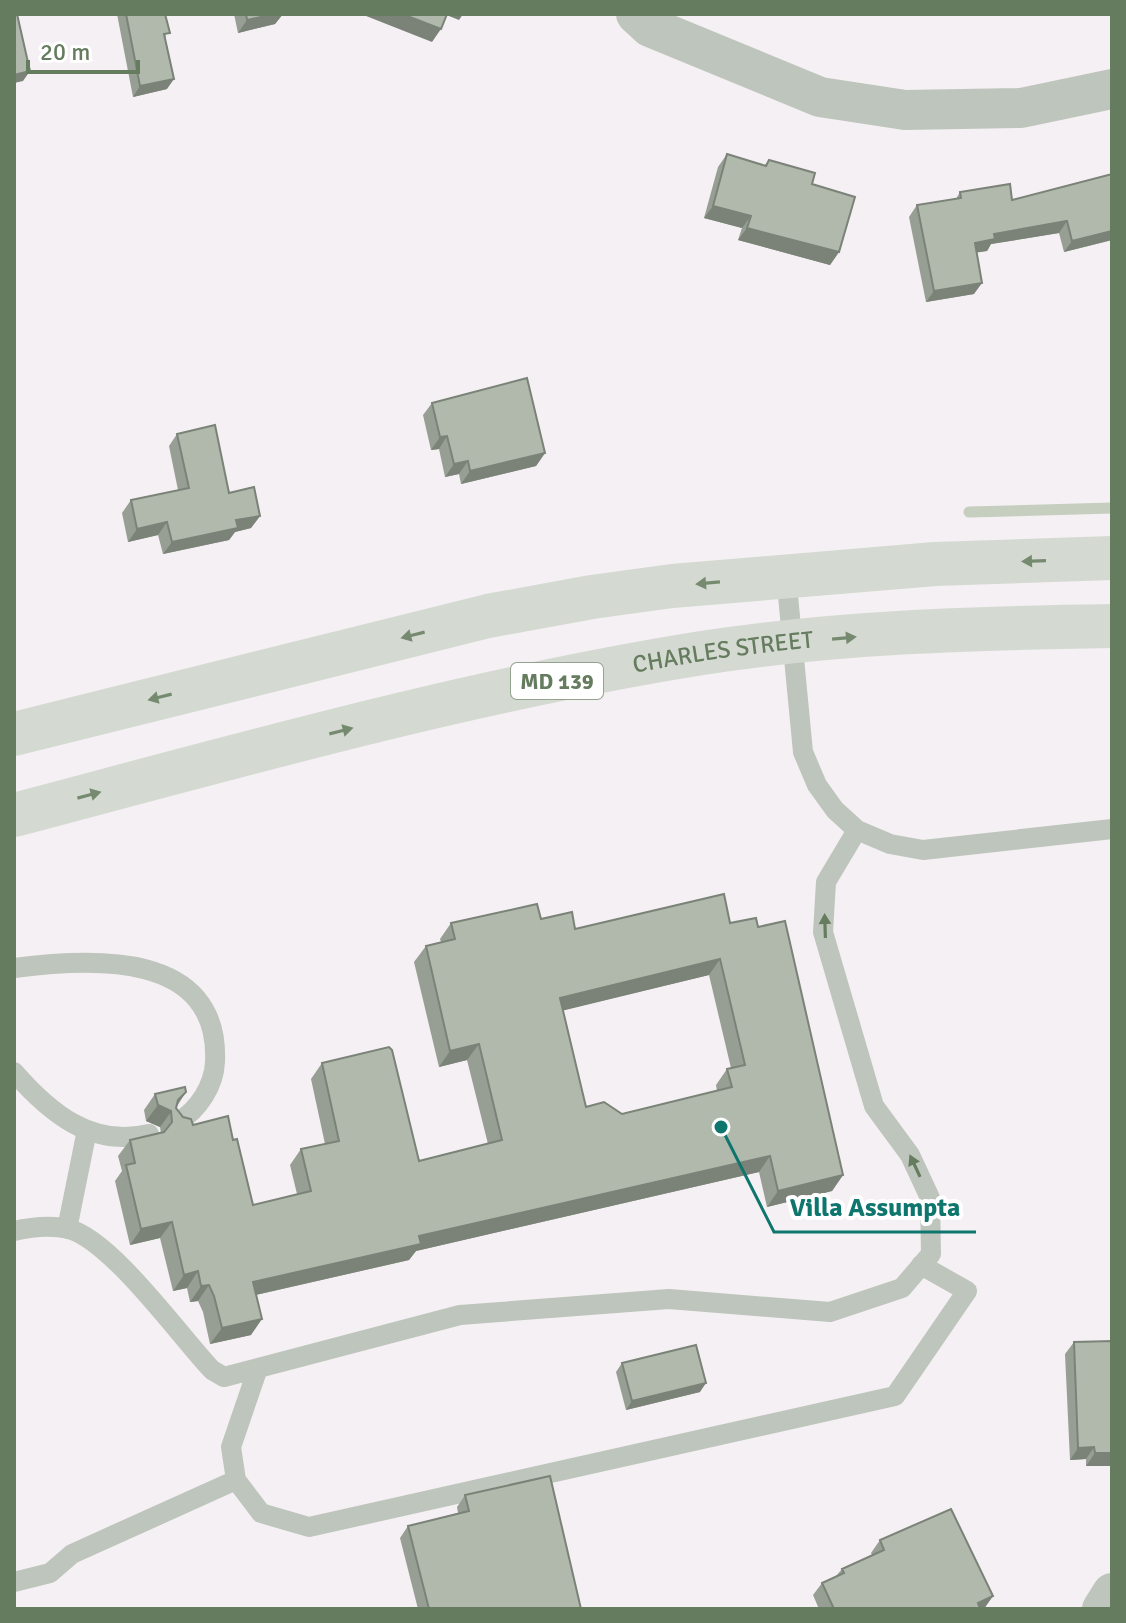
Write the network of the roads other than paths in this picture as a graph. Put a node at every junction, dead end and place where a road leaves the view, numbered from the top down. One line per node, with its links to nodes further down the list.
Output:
1 (636, 14): 2 (street)
2 (1112, 89)
3 (1112, 558): 4 (main road, one-way to 4)
4 (786, 575): 6 (lane); 7 (main road, one-way to 7)
5 (1112, 626): 6 (main road, CHARLES STREET / MD 139, one-way to 5)
6 (791, 643): 8 (main road, CHARLES STREET / MD 139, one-way to 6); 10 (lane)
7 (14, 734)
8 (14, 815)
9 (1112, 829): 10 (lane)
10 (857, 830): 18 (lane, one-way to 10)
11 (14, 968): 13 (lane)
12 (14, 1072): 14 (lane)
13 (178, 1122)
14 (87, 1130): 15 (lane); 16 (lane)
15 (149, 1134)
16 (67, 1229): 17 (lane); 19 (lane)
17 (14, 1231)
18 (921, 1265): 19 (lane); 20 (lane)
19 (258, 1368): 20 (lane)
20 (236, 1480): 21 (lane)
21 (14, 1582)
22 (1112, 1593): 23 (street)
23 (1102, 1609)

